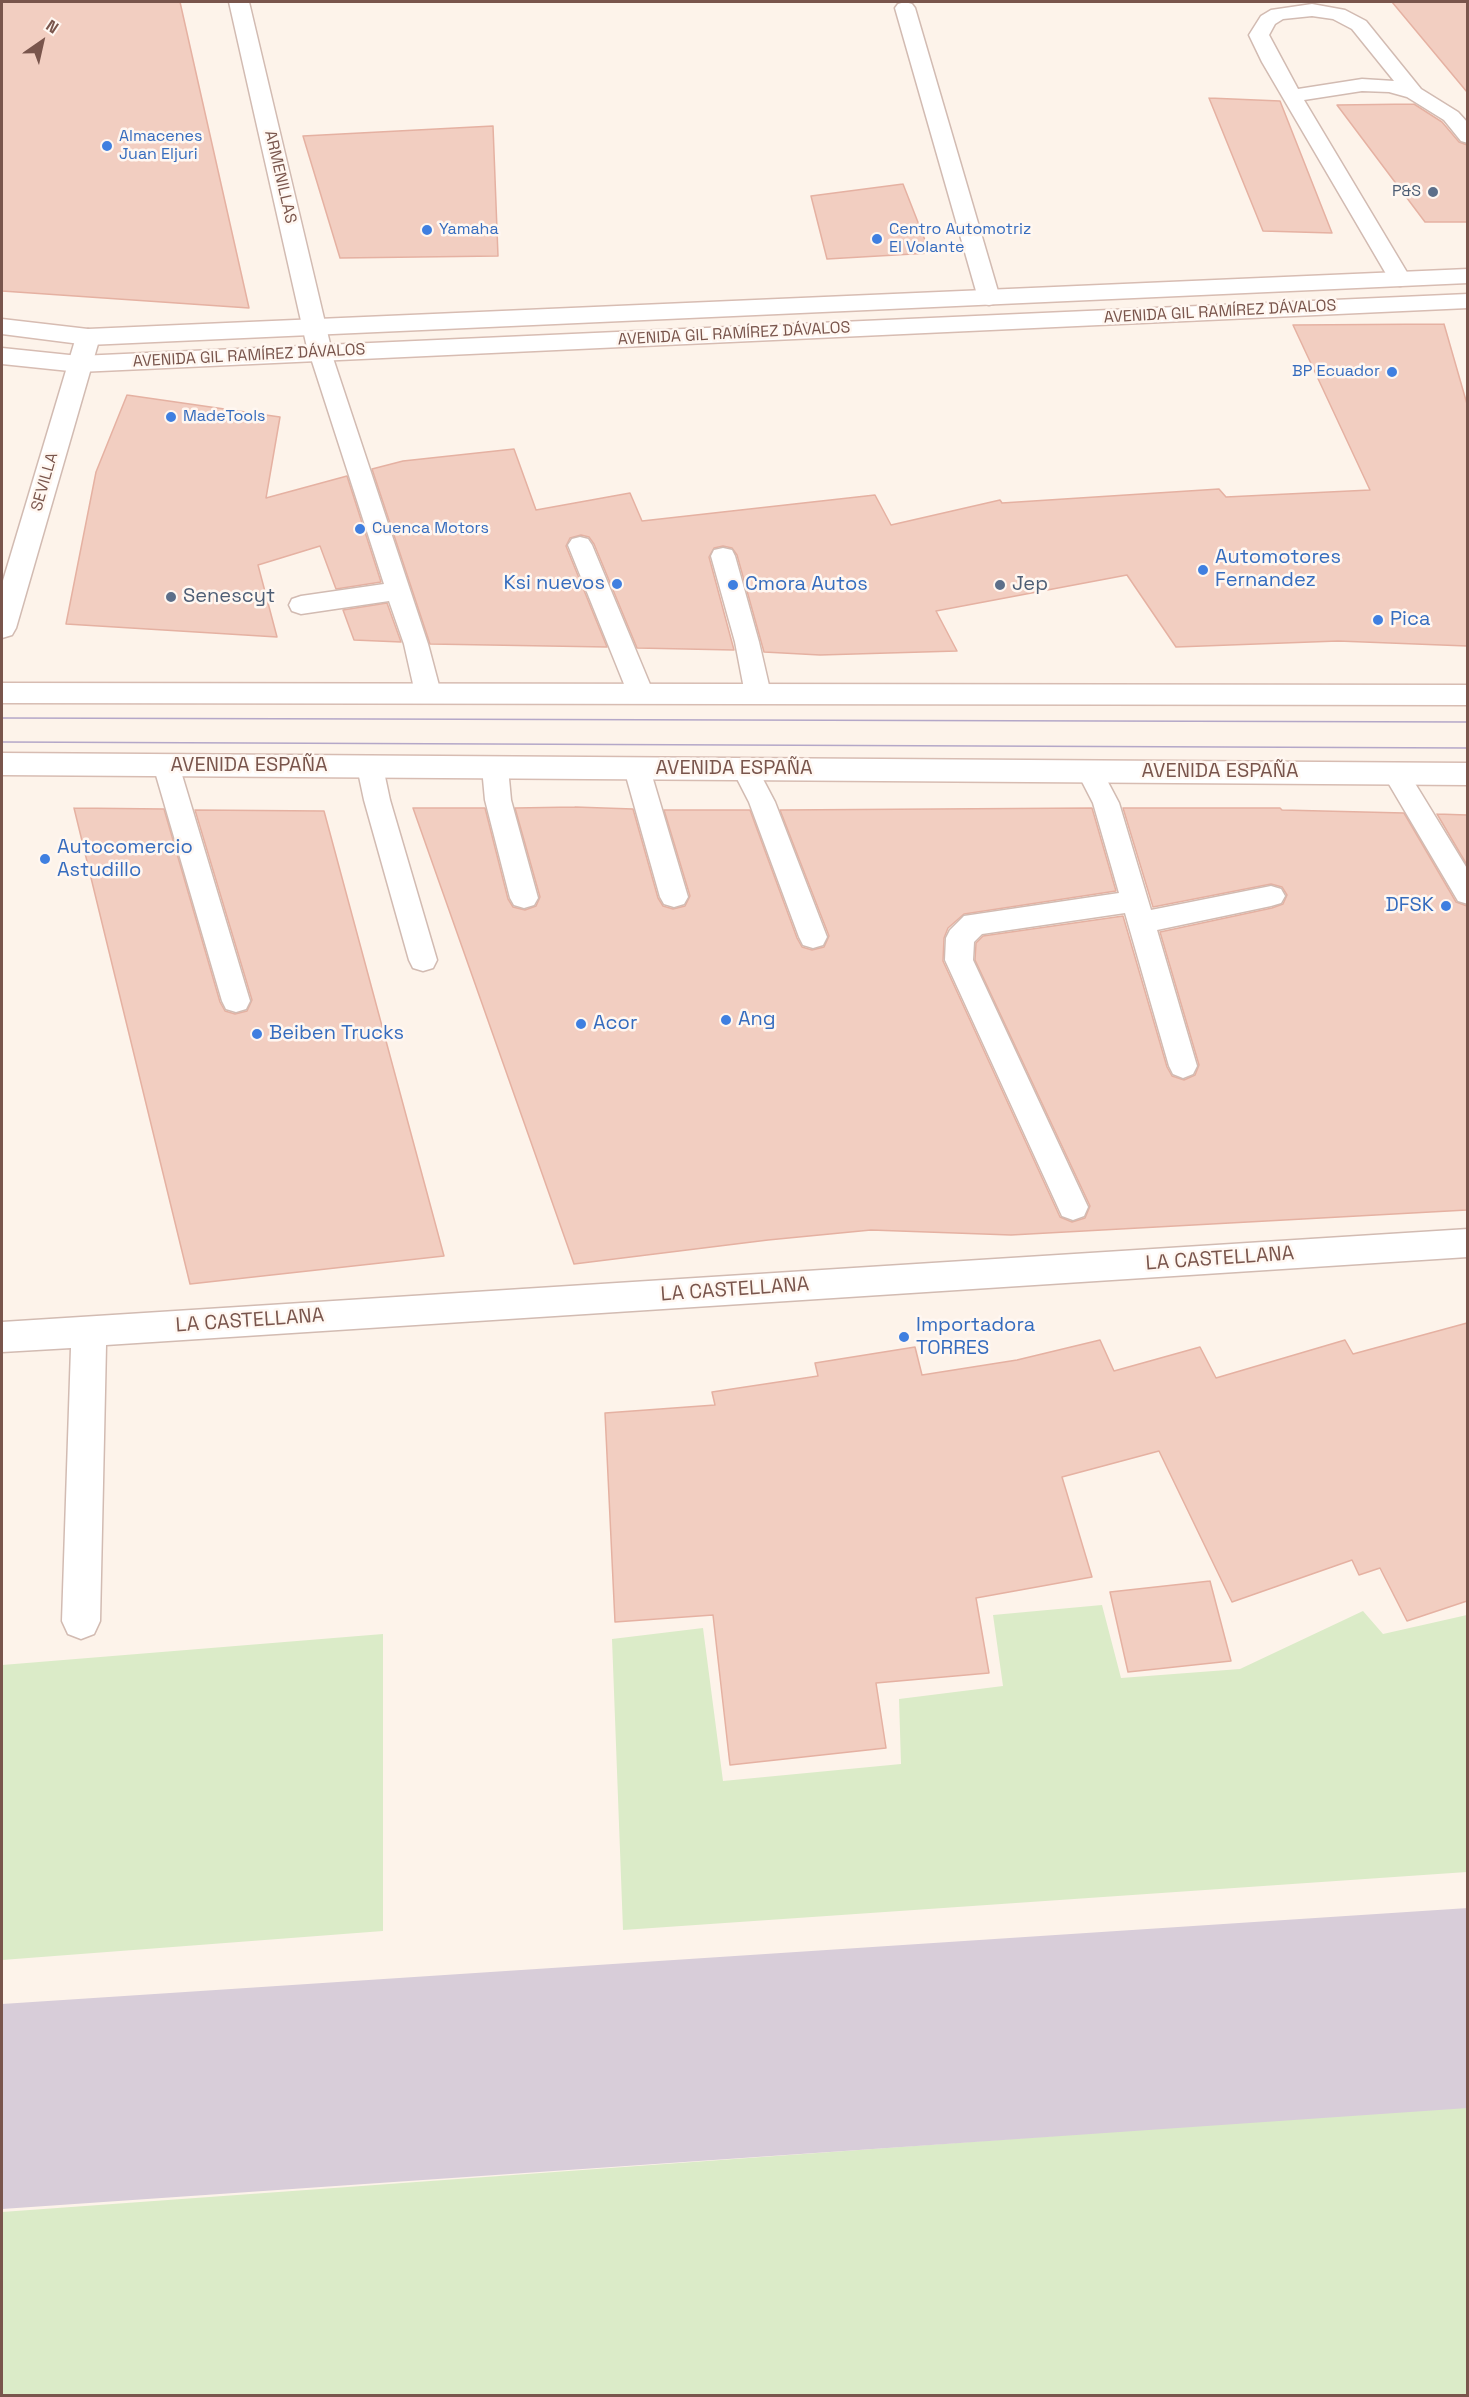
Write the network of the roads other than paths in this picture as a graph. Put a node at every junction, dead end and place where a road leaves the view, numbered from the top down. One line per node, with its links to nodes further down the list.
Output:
1 (239, 2): 11 (main road, ARMENILLAS)
2 (904, 8): 8 (lane)
3 (1414, 93): 4 (lane); 4 (lane); 5 (lane)
4 (1292, 96): 7 (lane)
5 (1467, 137)
6 (1467, 276): 7 (main road, AVENIDA GIL RAMÍREZ DÁVALOS)
7 (1400, 279): 8 (main road, AVENIDA GIL RAMÍREZ DÁVALOS)
8 (989, 298): 11 (main road, AVENIDA GIL RAMÍREZ DÁVALOS)
9 (1467, 301): 13 (main road, AVENIDA GIL RAMÍREZ DÁVALOS)
10 (2, 327): 12 (main road, AVENIDA GIL RAMÍREZ DÁVALOS)
11 (314, 328): 12 (main road, AVENIDA GIL RAMÍREZ DÁVALOS); 13 (main road, ARMENILLAS)
12 (88, 337): 15 (main road, SEVILLA)
13 (320, 352): 15 (main road, AVENIDA GIL RAMÍREZ DÁVALOS); 18 (lane)
14 (2, 356): 15 (main road, AVENIDA GIL RAMÍREZ DÁVALOS)
15 (80, 364): 20 (main road, SEVILLA)
16 (580, 545): 23 (lane)
17 (723, 556): 24 (lane)
18 (397, 591): 19 (lane); 22 (lane)
19 (300, 605)
20 (2, 628)
21 (2, 693): 22 (main road)
22 (428, 693): 23 (main road)
23 (641, 694): 24 (main road)
24 (758, 694): 25 (main road)
25 (1467, 695)
26 (2, 764): 27 (main road, AVENIDA ESPAÑA)
27 (166, 765): 28 (main road, AVENIDA ESPAÑA); 42 (lane)
28 (370, 767): 29 (main road, AVENIDA ESPAÑA); 41 (lane)
29 (495, 768): 30 (main road, AVENIDA ESPAÑA); 38 (lane)
30 (637, 769): 31 (main road, AVENIDA ESPAÑA); 37 (lane)
31 (745, 769): 32 (main road, AVENIDA ESPAÑA); 40 (lane)
32 (1090, 772): 33 (main road, AVENIDA ESPAÑA); 39 (lane)
33 (1396, 774): 34 (main road, AVENIDA ESPAÑA); 35 (lane)
34 (1467, 774)
35 (1467, 894)
36 (1271, 896): 39 (lane)
37 (674, 897)
38 (524, 898)
39 (1139, 912): 43 (lane); 44 (lane)
40 (813, 937)
41 (423, 960)
42 (236, 1001)
43 (1183, 1066)
44 (1073, 1207)
45 (1467, 1243): 46 (main road, LA CASTELLANA)
46 (89, 1331): 47 (main road, LA CASTELLANA); 48 (main road)
47 (2, 1337)
48 (81, 1620)

